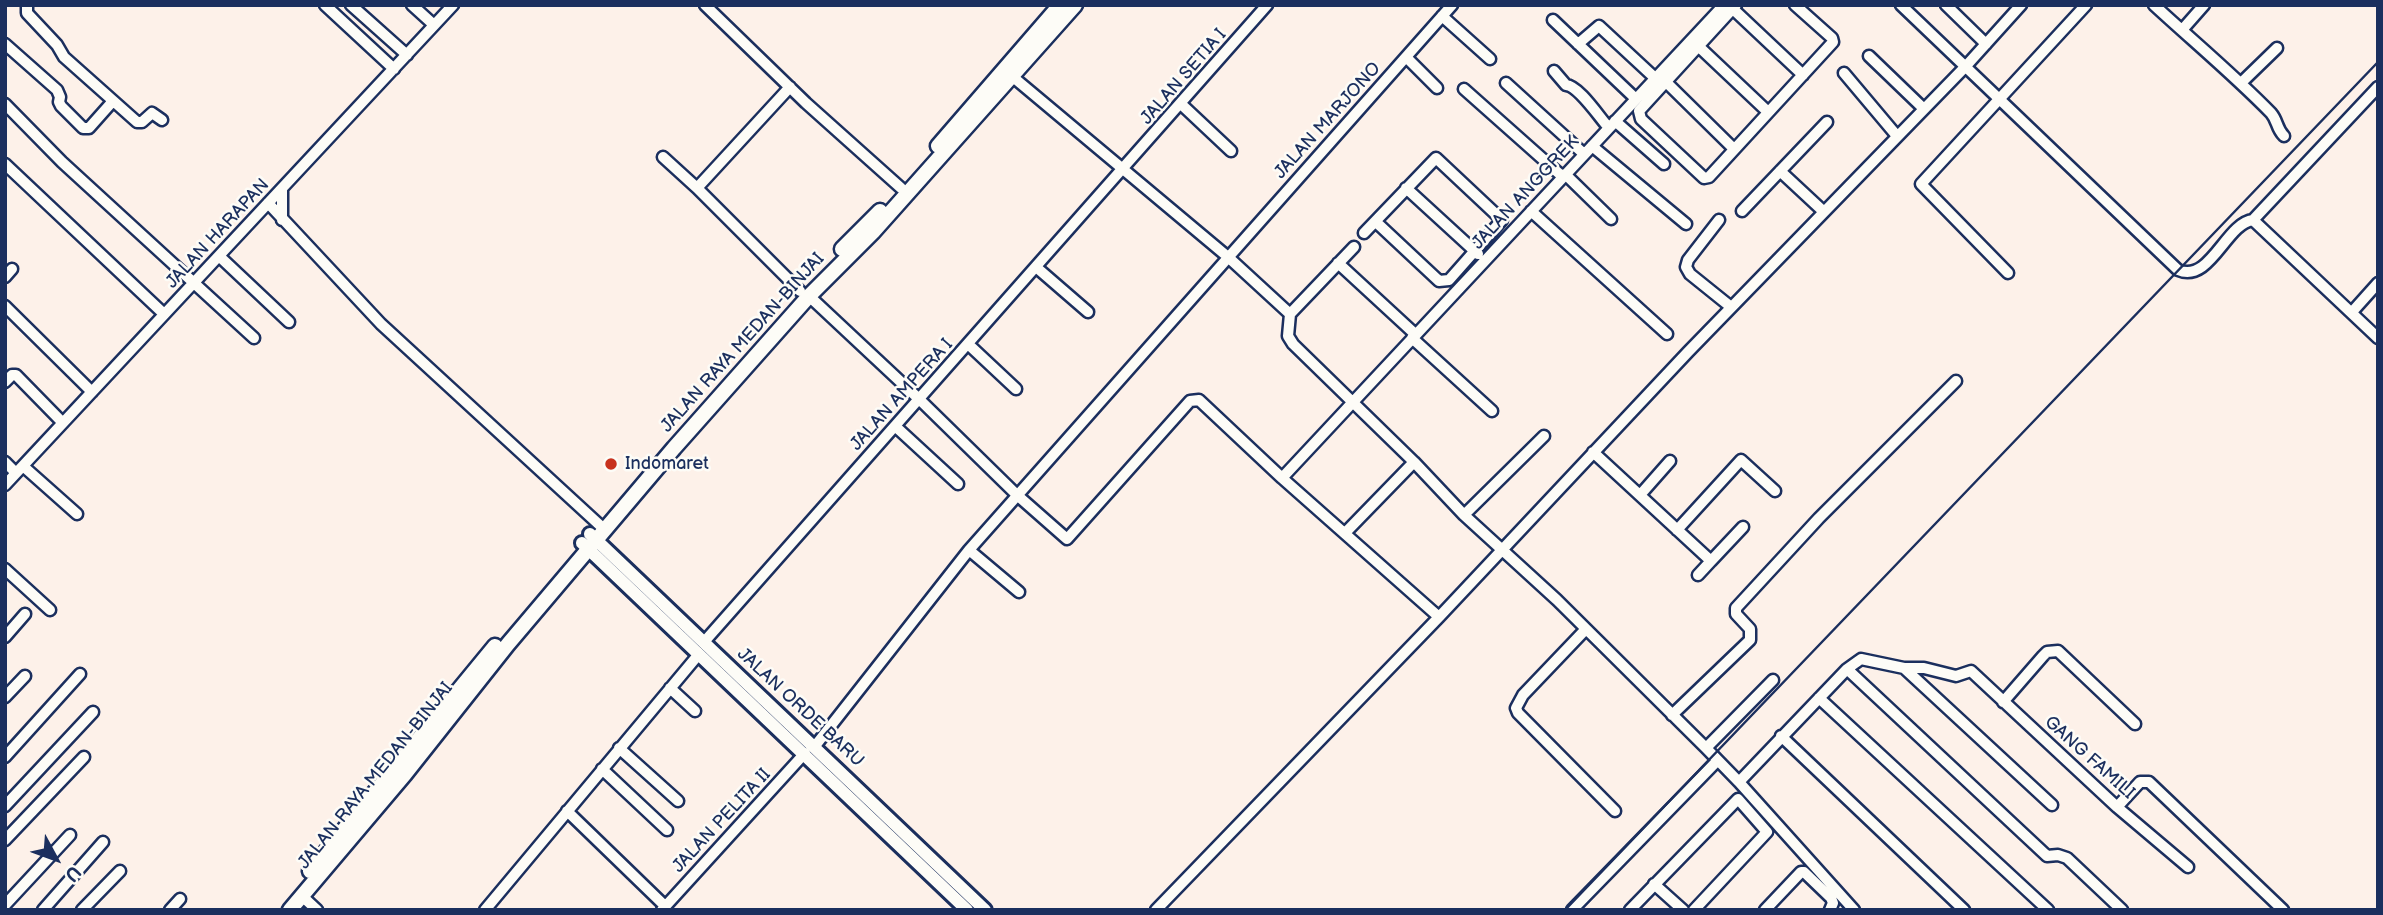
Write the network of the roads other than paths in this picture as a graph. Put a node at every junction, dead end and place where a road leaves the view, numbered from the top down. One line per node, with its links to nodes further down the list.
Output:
1 (27, 5): 47 (street)
2 (325, 5): 33 (street)
3 (351, 5): 28 (street)
4 (412, 5): 21 (street)
5 (453, 5): 21 (street, JALAN HARAPAN)
6 (705, 5): 41 (street)
7 (1060, 5): 69 (highway, JALAN RAYA MEDAN-BINJAI)
8 (1075, 5): 37 (highway, JALAN RAYA MEDAN-BINJAI)
9 (1267, 5): 49 (street, JALAN SETIA I)
10 (1452, 5): 19 (street, JALAN MARJONO)
11 (1795, 5): 36 (street)
12 (1901, 5): 32 (street)
13 (1946, 5): 26 (street)
14 (2021, 5): 26 (street)
15 (2086, 5): 45 (street)
16 (2154, 5): 22 (street)
17 (2204, 5): 22 (street)
18 (1731, 6): 25 (street, JALAN ANGGREK); 36 (street)
19 (1442, 16): 30 (street, JALAN MARJONO); 31 (street)
20 (1553, 20): 24 (street)
21 (434, 26): 28 (street, JALAN HARAPAN)
22 (2182, 30): 40 (street)
23 (5, 44): 47 (street)
24 (1578, 44): 38 (street); 46 (street)
25 (1695, 44): 38 (street, JALAN ANGGREK); 51 (street)
26 (1986, 44): 32 (street)
27 (2277, 48): 40 (street)
28 (407, 55): 33 (street, JALAN HARAPAN)
29 (1869, 56): 50 (street)
30 (1406, 57): 43 (street); 85 (street, JALAN MARJONO)
31 (1490, 59)
32 (1966, 66): 45 (street); 50 (street)
33 (394, 69): 68 (street, JALAN HARAPAN)
34 (1554, 71): 54 (street)
35 (1844, 73): 55 (street)
36 (1803, 75): 51 (street)
37 (1013, 77): 64 (street); 92 (highway, JALAN RAYA MEDAN-BINJAI)
38 (1661, 80): 46 (street, JALAN ANGGREK); 58 (street); 58 (street)
39 (1506, 83): 60 (street)
40 (2241, 83): 56 (street)
41 (790, 87): 67 (street); 69 (street)
42 (2378, 87): 78 (street)
43 (1437, 88)
44 (1464, 89): 66 (street)
45 (1999, 98): 78 (street); 89 (street)
46 (1636, 99): 54 (street, JALAN ANGGREK)
47 (113, 101): 52 (street)
48 (5, 104): 90 (street)
49 (1181, 104): 59 (street); 64 (street, JALAN SETIA I)
50 (1924, 109): 55 (street)
51 (1768, 112): 58 (street)
52 (162, 120)
53 (1827, 122): 65 (street)
54 (1612, 125): 57 (street, JALAN ANGGREK); 63 (street)
55 (1897, 136): 74 (street)
56 (2284, 136)
57 (1592, 146): 60 (street, JALAN ANGGREK); 80 (street)
58 (1734, 149)
59 (1231, 151)
60 (1584, 154): 66 (street, JALAN ANGGREK)
61 (663, 157): 67 (street)
62 (5, 164): 97 (street)
63 (1664, 164)
64 (1124, 169): 85 (street); 88 (street, JALAN AMPERA I)
65 (1780, 171): 73 (street); 74 (street)
66 (1564, 176): 72 (street, JALAN ANGGREK); 75 (street)
67 (697, 187): 92 (street)
68 (282, 188): 71 (street, JALAN HARAPAN); 76 (street)
69 (901, 188): 92 (highway, JALAN RAYA MEDAN-BINJAI)
70 (1406, 188): 79 (street); 83 (street); 83 (street)
71 (268, 203): 76 (street); 84 (street, JALAN HARAPAN)
72 (1531, 211): 86 (street, JALAN ANGGREK); 100 (street)
73 (1742, 211)
74 (1824, 211): 94 (street)
75 (1611, 219)
76 (282, 220): 131 (street)
77 (1719, 220): 94 (street)
78 (2253, 220): 96 (street)
79 (1376, 222): 81 (street); 83 (street)
80 (1686, 224)
81 (1364, 233)
82 (1354, 247): 87 (street)
83 (1475, 251): 86 (street)
84 (219, 256): 90 (street, JALAN HARAPAN); 99 (street)
85 (1228, 257): 98 (street); 124 (street, JALAN MARJONO)
86 (1485, 260): 101 (street, JALAN ANGGREK)
87 (1338, 263): 98 (street); 101 (street)
88 (1036, 267): 95 (street); 104 (street, JALAN AMPERA I)
89 (2008, 272)
90 (193, 283): 97 (street, JALAN HARAPAN); 102 (street)
91 (2378, 284): 96 (street)
92 (805, 294): 109 (street); 131 (highway, JALAN RAYA MEDAN-BINJAI)
93 (5, 306): 108 (street)
94 (1731, 307): 115 (street)
95 (1088, 312)
96 (2352, 312): 103 (street)
97 (164, 314): 108 (street, JALAN HARAPAN)
98 (1290, 314): 110 (street)
99 (289, 322)
100 (1667, 334)
101 (1414, 336): 110 (street, JALAN ANGGREK); 111 (street)
102 (254, 338)
103 (2378, 338)
104 (968, 344): 107 (street); 109 (street, JALAN AMPERA I)
105 (1956, 381): 155 (street)
106 (5, 382): 112 (street)
107 (1016, 389)
108 (92, 392): 112 (street, JALAN HARAPAN)
109 (919, 399): 113 (street, JALAN AMPERA I); 124 (street)
110 (1352, 402): 118 (street); 120 (street, JALAN ANGGREK)
111 (1492, 411)
112 (63, 423): 119 (street, JALAN HARAPAN)
113 (895, 426): 121 (street); 143 (street, JALAN AMPERA I)
114 (1544, 436): 127 (street)
115 (1594, 452): 125 (street); 132 (street)
116 (1670, 461): 125 (street)
117 (5, 462): 119 (street)
118 (1414, 462): 127 (street); 130 (street)
119 (20, 469): 122 (street, JALAN HARAPAN); 126 (street)
120 (1282, 478): 124 (street); 130 (street)
121 (958, 484)
122 (5, 485)
123 (1775, 491): 129 (street)
124 (1017, 495): 133 (street, JALAN PELITA II)
125 (1640, 495): 129 (street)
126 (77, 514)
127 (1464, 514): 132 (street)
128 (1743, 527): 134 (street)
129 (1677, 530): 134 (street)
130 (1345, 533): 140 (street)
131 (593, 537): 143 (main road, JALAN ORDE BARU); 181 (highway, JALAN RAYA MEDAN-BINJAI)
132 (1501, 549): 140 (street); 141 (street)
133 (969, 550): 137 (street); 160 (street, JALAN PELITA II)
134 (1710, 561): 136 (street)
135 (5, 569): 138 (street)
136 (1698, 575)
137 (1019, 593)
138 (50, 610)
139 (25, 614): 142 (street)
140 (1438, 617): 192 (street)
141 (1586, 629): 155 (street); 171 (street)
142 (5, 637)
143 (702, 648): 149 (street, JALAN AMPERA I); 160 (main road, JALAN ORDE BARU)
144 (1904, 668): 145 (street); 152 (street, GANG FAMILI); 167 (street)
145 (1847, 669): 151 (street); 202 (street)
146 (80, 674): 161 (street)
147 (25, 677): 150 (street)
148 (1773, 680): 159 (street)
149 (670, 688): 153 (street); 158 (street, JALAN AMPERA I)
150 (5, 697)
151 (1819, 698): 157 (street); 201 (street)
152 (2003, 702): 156 (street); 169 (street, GANG FAMILI)
153 (695, 711)
154 (93, 712): 168 (street)
155 (1672, 715): 159 (street)
156 (2135, 724)
157 (1781, 736): 165 (street); 200 (street)
158 (619, 748): 164 (street, JALAN AMPERA I); 166 (street)
159 (1706, 748): 163 (street)
160 (810, 750): 172 (main road, JALAN ORDE BARU); 183 (street, JALAN PELITA II)
161 (5, 757)
162 (84, 757): 175 (street)
163 (1717, 761): 165 (street); 193 (street)
164 (602, 769): 170 (street, JALAN AMPERA I); 173 (street)
165 (1739, 782): 199 (street)
166 (678, 801)
167 (2052, 805)
168 (5, 807)
169 (2117, 807): 177 (street, GANG FAMILI); 203 (street)
170 (567, 811): 183 (street); 189 (street, JALAN AMPERA I)
171 (1615, 811)
172 (879, 816): 190 (main road, JALAN ORDE BARU); 191 (main road, JALAN ORDE BARU)
173 (667, 830)
174 (70, 835): 182 (street)
175 (5, 841)
176 (103, 842): 184 (street)
177 (2188, 867)
178 (120, 871): 185 (street)
179 (1654, 884): 194 (street); 195 (street); 196 (street)
180 (180, 899): 186 (street)
181 (294, 902): 187 (highway, JALAN RAYA MEDAN-BINJAI); 188 (street)
182 (5, 905)
183 (664, 908)
184 (43, 910)
185 (82, 910)
186 (170, 910)
187 (278, 910)
188 (317, 910)
189 (485, 910)
190 (967, 910)
191 (985, 910)
192 (1156, 910)
193 (1572, 910)
194 (1630, 910)
195 (1683, 910)
196 (1695, 910)
197 (1765, 910): 198 (street)
198 (1830, 910)
199 (1854, 910)
200 (1964, 910)
201 (2048, 910)
202 (2122, 910)
203 (2283, 910)

